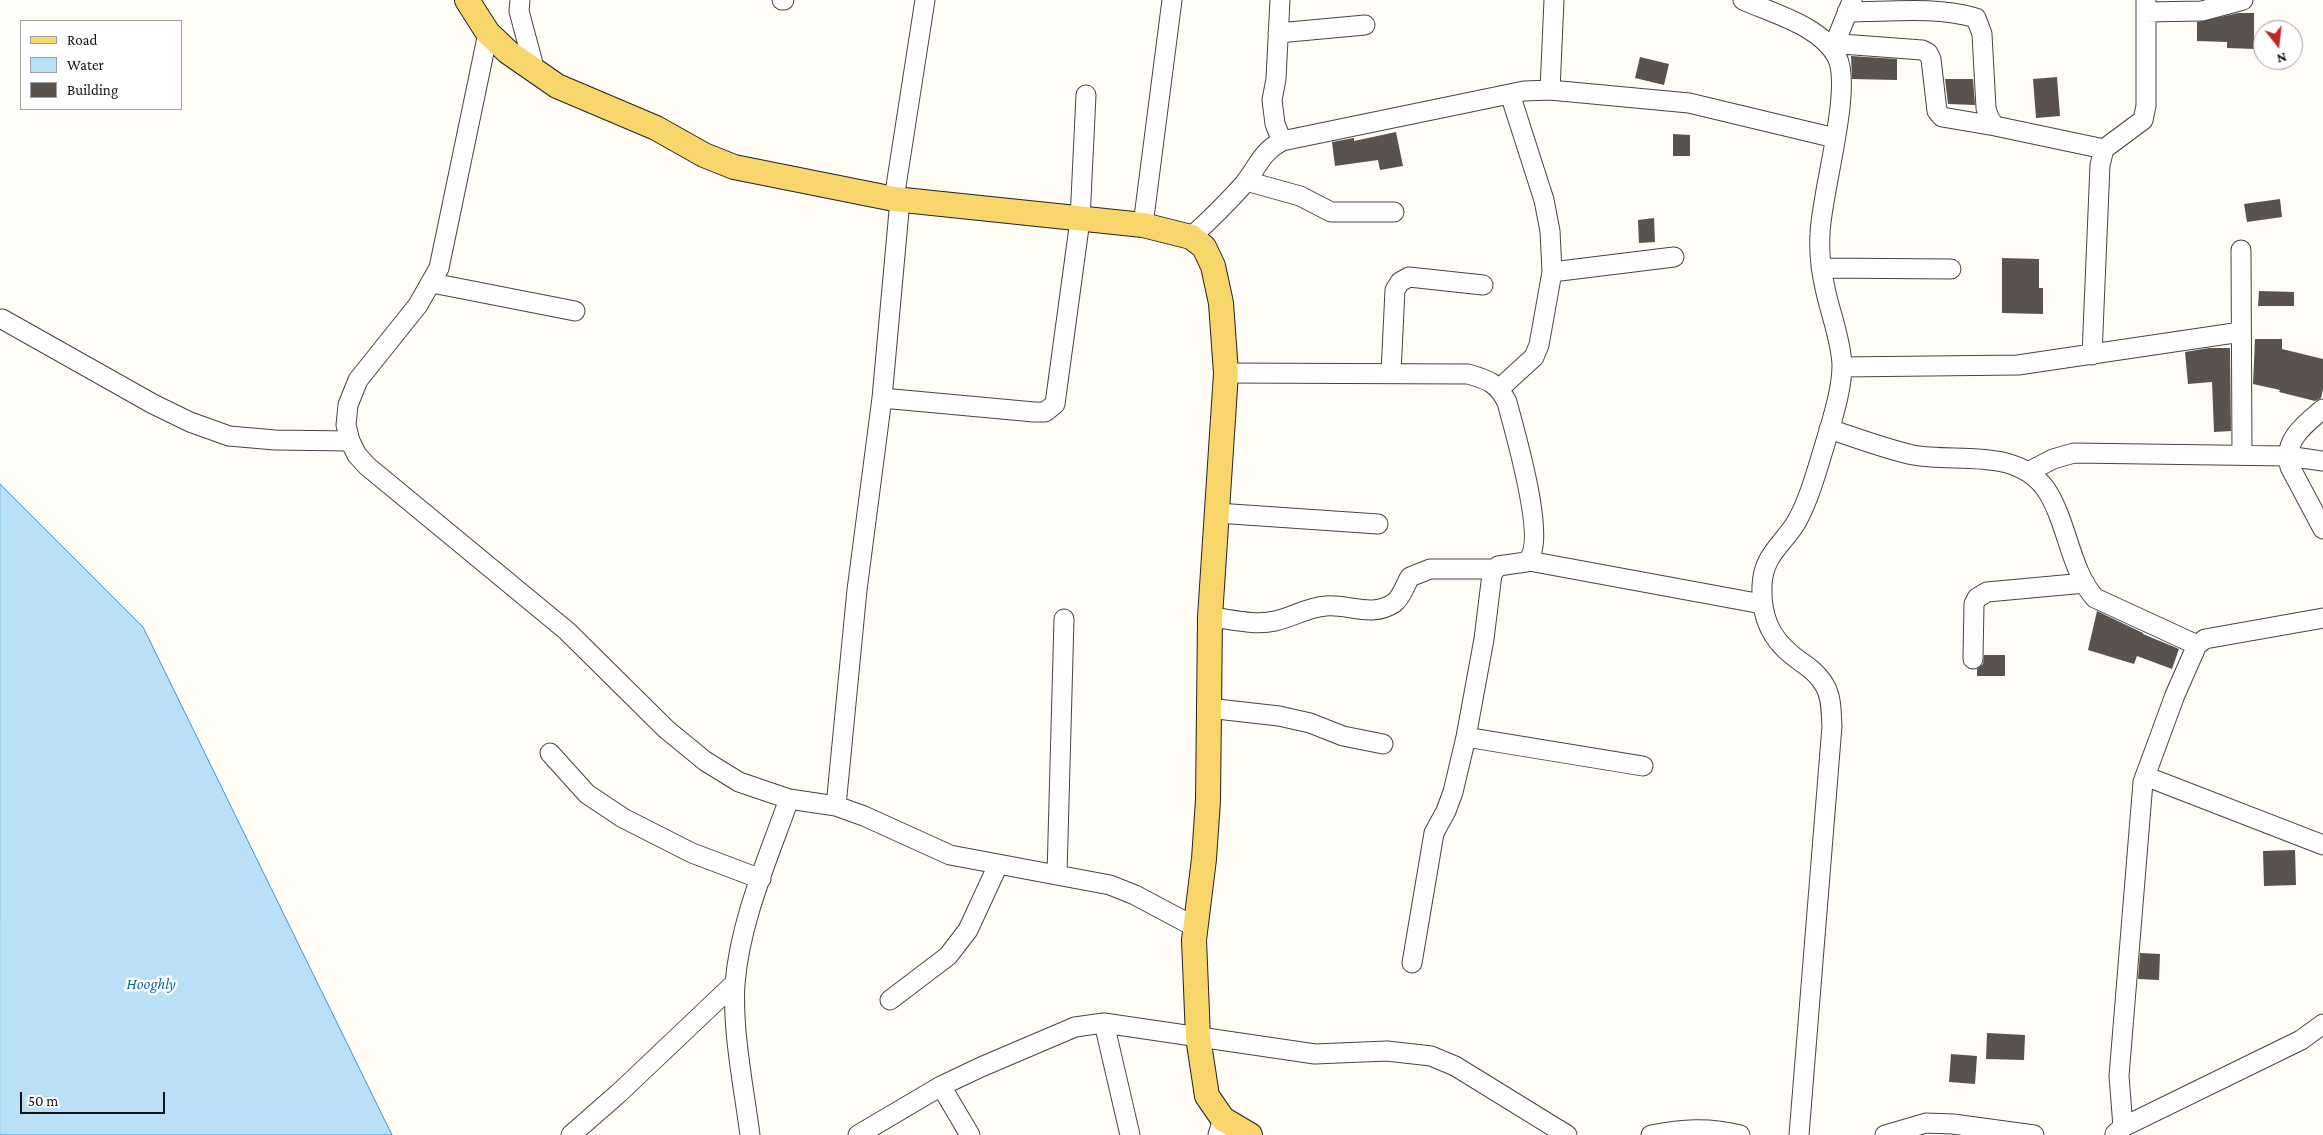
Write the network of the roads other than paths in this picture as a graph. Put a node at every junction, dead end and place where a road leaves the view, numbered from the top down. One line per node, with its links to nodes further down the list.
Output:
1 (467, 0): 12 (main road)
2 (520, 0): 15 (street)
3 (925, 0): 24 (street)
4 (1172, 0): 27 (street)
5 (1280, 0): 13 (street)
6 (1554, 0): 16 (street)
7 (1743, 0): 14 (street)
8 (2243, 0): 10 (street)
9 (1850, 6): 14 (street); 19 (street)
10 (2146, 6): 22 (street)
11 (1365, 25): 13 (street)
12 (488, 33): 15 (main road); 34 (street)
13 (1278, 33): 21 (street)
14 (1832, 43): 19 (street); 20 (street)
15 (535, 71): 24 (main road)
16 (1550, 90): 17 (street); 20 (street)
17 (1510, 94): 21 (street); 33 (street)
18 (1086, 96): 26 (street)
19 (1995, 126): 22 (street)
20 (1835, 138): 31 (street)
21 (1282, 141): 23 (street)
22 (2104, 148): 39 (street)
23 (1246, 182): 25 (street); 28 (street)
24 (897, 199): 26 (main road); 44 (street)
25 (1394, 212)
26 (1080, 220): 27 (main road); 44 (street)
27 (1143, 225): 28 (main road)
28 (1191, 237): 41 (main road)
29 (2241, 250): 38 (street)
30 (1674, 257): 33 (street)
31 (1821, 268): 32 (street); 40 (street)
32 (1951, 269)
33 (1552, 272): 43 (street)
34 (432, 283): 36 (street); 47 (street)
35 (1483, 285): 42 (street)
36 (575, 311)
37 (2, 320): 47 (street)
38 (2241, 332): 39 (street); 48 (street)
39 (2092, 355): 40 (street)
40 (1842, 367): 46 (street)
41 (1226, 373): 42 (street); 52 (main road)
42 (1391, 373): 43 (street)
43 (1500, 389): 55 (street)
44 (882, 398): 71 (street)
45 (2323, 409): 49 (street)
46 (1829, 429): 51 (street); 58 (street)
47 (350, 441): 70 (street)
48 (2242, 456): 49 (street); 51 (street)
49 (2286, 456): 50 (street); 54 (street)
50 (2323, 461)
51 (2030, 471): 57 (street)
52 (1217, 513): 53 (street); 59 (main road)
53 (1378, 524)
54 (2323, 529)
55 (1529, 561): 56 (street); 58 (street)
56 (1494, 568): 59 (street); 65 (street)
57 (2085, 583): 62 (street); 63 (street)
58 (1762, 604): 95 (street)
59 (1210, 617): 64 (main road)
60 (2323, 618): 62 (street)
61 (1064, 619): 74 (street)
62 (2197, 646): 69 (street)
63 (1973, 658)
64 (1208, 708): 66 (street); 76 (main road)
65 (1466, 737): 68 (street); 77 (street)
66 (1383, 744)
67 (550, 753): 75 (street)
68 (1643, 766)
69 (2145, 776): 72 (street); 85 (street)
70 (789, 799): 71 (street); 75 (street)
71 (836, 806): 73 (street)
72 (2323, 846)
73 (998, 865): 74 (street); 79 (street)
74 (1057, 875): 76 (street)
75 (761, 879): 78 (street)
76 (1195, 926): 82 (main road)
77 (1412, 963)
78 (735, 983): 86 (street); 87 (street)
79 (890, 1000)
80 (1104, 1023): 82 (street); 83 (street); 90 (street)
81 (2323, 1024): 85 (street)
82 (1198, 1037): 84 (main road); 92 (street)
83 (941, 1086): 88 (street); 89 (street)
84 (1220, 1127): 91 (main road)
85 (2118, 1131)
86 (571, 1135)
87 (750, 1135)
88 (858, 1135)
89 (970, 1135)
90 (1130, 1135)
91 (1250, 1135)
92 (1568, 1135)
93 (1651, 1135): 94 (street)
94 (1740, 1135)
95 (1799, 1135)
96 (1885, 1135): 97 (street)
97 (2034, 1135)

